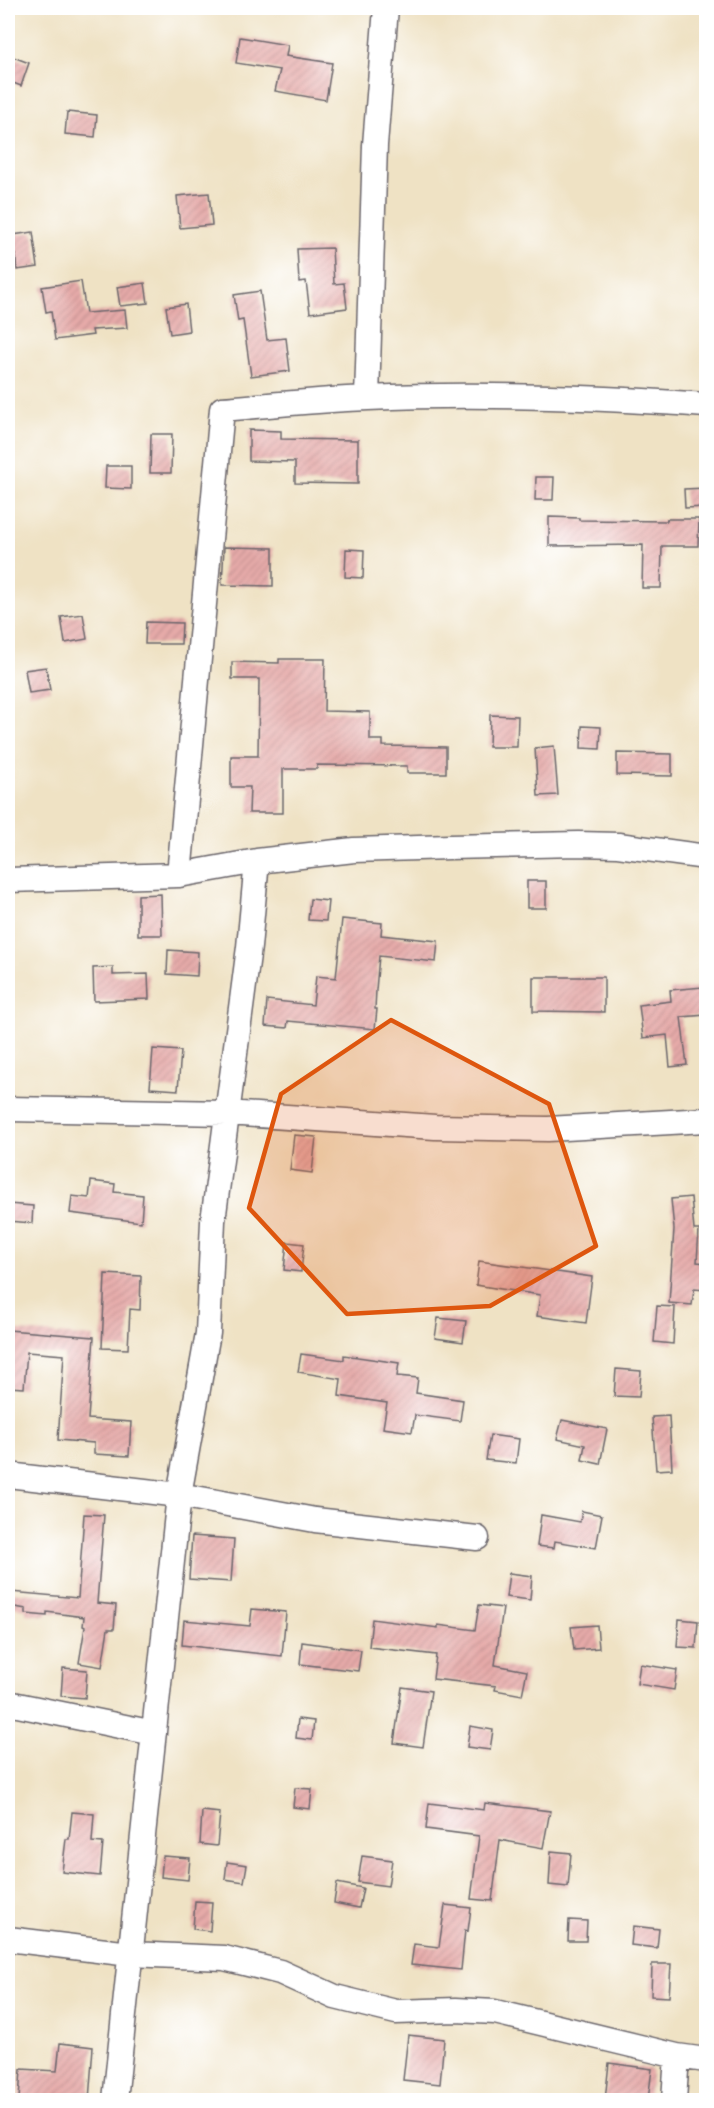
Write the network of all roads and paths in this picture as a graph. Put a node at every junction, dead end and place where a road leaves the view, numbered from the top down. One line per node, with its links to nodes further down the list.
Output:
1 (386, 8): 2 (street)
2 (367, 398): 3 (street); 6 (street)
3 (706, 405)
4 (706, 857): 5 (street)
5 (257, 861): 6 (street); 9 (street)
6 (178, 875): 7 (street)
7 (8, 880)
8 (8, 1109): 9 (street)
9 (227, 1113): 10 (street); 12 (street)
10 (706, 1120)
11 (8, 1475): 12 (street)
12 (179, 1495): 13 (street); 15 (street)
13 (477, 1538)
14 (8, 1703): 15 (street)
15 (154, 1733): 17 (street)
16 (8, 1940): 17 (street)
17 (130, 1954): 18 (street); 20 (street)
18 (677, 2056): 19 (street); 21 (street)
19 (706, 2060)
20 (115, 2100)
21 (674, 2100)

